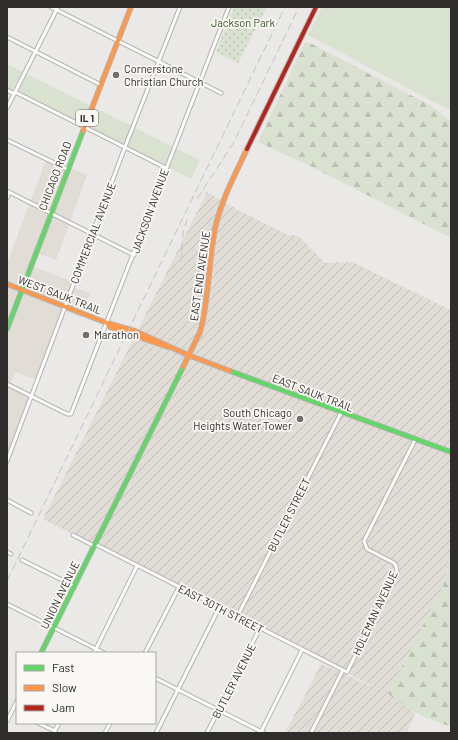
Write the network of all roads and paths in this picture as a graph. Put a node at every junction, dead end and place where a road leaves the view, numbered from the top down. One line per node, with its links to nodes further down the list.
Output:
1 (51, 7): 6 (street)
2 (131, 7): 8 (main road, CHICAGO ROAD / IL 1)
3 (180, 7): 10 (street, COMMERCIAL AVENUE)
4 (229, 7): 11 (street, JACKSON AVENUE)
5 (316, 7): 33 (main road, EAST END AVENUE)
6 (58, 9): 8 (street); 9 (street)
7 (7, 37): 9 (street)
8 (118, 41): 10 (street); 12 (main road, CHICAGO ROAD / IL 1)
9 (36, 52): 12 (street); 14 (street)
10 (159, 61): 11 (street); 19 (street, COMMERCIAL AVENUE)
11 (200, 82): 15 (street); 20 (street, JACKSON AVENUE)
12 (101, 84): 17 (main road, CHICAGO ROAD / IL 1)
13 (7, 90): 14 (street)
14 (15, 93): 16 (street); 17 (street)
15 (221, 93)
16 (7, 108)
17 (84, 127): 19 (street); 21 (main road, CHICAGO ROAD / IL 1)
18 (7, 140): 21 (street)
19 (125, 147): 20 (street); 25 (street, COMMERCIAL AVENUE)
20 (166, 168): 26 (street, JACKSON AVENUE)
21 (67, 169): 24 (main road, CHICAGO ROAD / IL 1)
22 (8, 191): 23 (street); 24 (street)
23 (7, 198)
24 (51, 213): 25 (street); 28 (main road, CHICAGO ROAD / IL 1)
25 (92, 234): 26 (street); 29 (street, COMMERCIAL AVENUE)
26 (134, 255): 30 (street, JACKSON AVENUE)
27 (7, 284): 28 (main road, WEST SAUK TRAIL)
28 (22, 290): 29 (main road, WEST SAUK TRAIL); 31 (main road, CHICAGO ROAD / IL 1)
29 (65, 306): 30 (main road, WEST SAUK TRAIL); 35 (street, COMMERCIAL AVENUE)
30 (107, 323): 32 (main road, WEST SAUK TRAIL); 35 (street, JACKSON AVENUE)
31 (7, 329)
32 (126, 331): 33 (main road, EAST SAUK TRAIL)
33 (188, 355): 36 (main road, EAST SAUK TRAIL); 43 (main road, EAST END AVENUE)
34 (7, 384): 35 (street)
35 (31, 396): 39 (street, COMMERCIAL AVENUE)
36 (341, 413): 37 (main road, EAST SAUK TRAIL); 50 (street, BUTLER STREET)
37 (415, 440): 38 (main road, EAST SAUK TRAIL); 60 (street, HOLEMAN AVENUE)
38 (451, 452)
39 (7, 461)
40 (7, 500): 41 (street)
41 (31, 513)
42 (73, 536): 43 (street, EAST 30TH STREET)
43 (94, 545): 45 (street, EAST 30TH STREET); 46 (main road, UNION AVENUE)
44 (22, 560): 46 (street)
45 (137, 566): 47 (street, EAST 30TH STREET); 53 (street)
46 (74, 586): 51 (main road, UNION AVENUE)
47 (179, 587): 49 (street, EAST 30TH STREET); 58 (street)
48 (7, 604): 51 (street)
49 (219, 608): 50 (street, EAST 30TH STREET); 62 (street)
50 (237, 617): 52 (street, EAST 30TH STREET)
51 (53, 628): 53 (street); 55 (main road, UNION AVENUE)
52 (260, 628): 54 (street, EAST 30TH STREET); 64 (street, BUTLER AVENUE)
53 (96, 649): 56 (street); 57 (street)
54 (302, 650): 59 (street, EAST 30TH STREET); 71 (street)
55 (41, 652)
56 (94, 652)
57 (102, 652)
58 (146, 652)
59 (342, 670): 60 (street, EAST 30TH STREET); 75 (street)
60 (347, 672)
61 (156, 679): 62 (street)
62 (178, 690): 64 (street); 73 (street)
63 (16, 703): 65 (street)
64 (218, 710): 71 (street); 74 (street, BUTLER AVENUE)
65 (12, 711): 66 (street); 67 (street)
66 (16, 713)
67 (7, 721)
68 (40, 724): 70 (street)
69 (110, 724): 72 (street)
70 (54, 732)
71 (261, 732)
72 (105, 733)
73 (156, 733)
74 (207, 733)
75 (311, 733)

